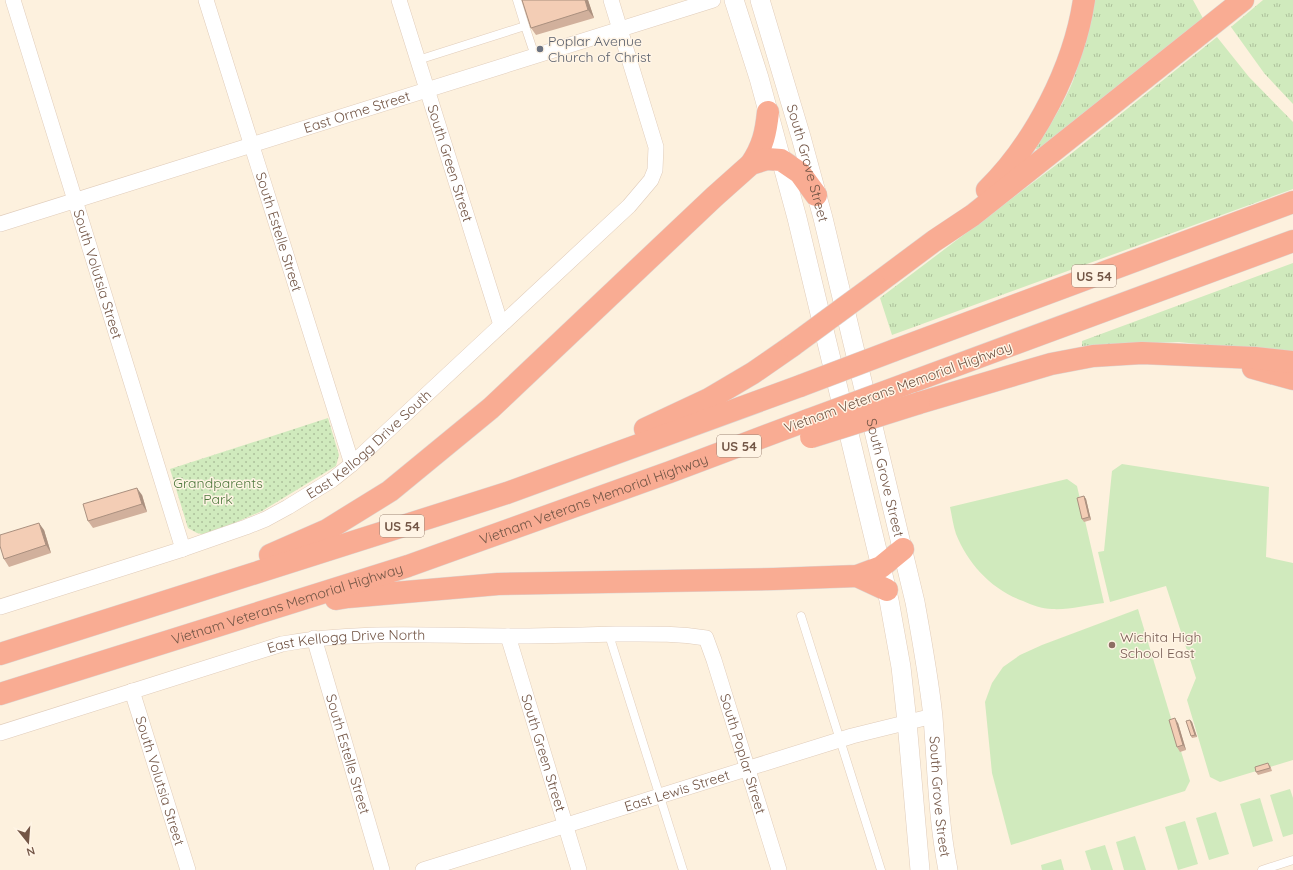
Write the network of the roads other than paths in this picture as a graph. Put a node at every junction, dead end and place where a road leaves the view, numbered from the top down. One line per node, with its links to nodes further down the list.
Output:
1 (13, 0): 21 (street, South Volutsia Street)
2 (206, 0): 17 (street, South Estelle Street)
3 (399, 0): 14 (street, South Green Street)
4 (517, 0): 11 (lane)
5 (611, 0): 12 (street)
6 (713, 0): 12 (street, East Orme Street)
7 (734, 0): 16 (street, South Grove Street)
8 (760, 0): 20 (street, South Grove Street)
9 (1084, 0): 24 (highway)
10 (1243, 0): 24 (highway)
11 (525, 26): 13 (lane); 14 (lane)
12 (620, 29): 13 (street, East Orme Street); 26 (street, East Kellogg Drive South)
13 (535, 56): 15 (street, East Orme Street)
14 (418, 60): 15 (street, South Green Street)
15 (427, 90): 17 (street, East Orme Street); 26 (street, South Green Street)
16 (768, 112): 18 (street, South Grove Street); 19 (highway)
17 (252, 145): 21 (street, East Orme Street); 31 (street, South Estelle Street)
18 (781, 160): 19 (highway); 20 (highway); 35 (street, South Grove Street)
19 (751, 164): 38 (highway)
20 (816, 195): 34 (street, South Grove Street)
21 (75, 201): 23 (street, East Orme Street); 33 (street, South Volutsia Street)
22 (1293, 202): 32 (highway, US 54, bridge)
23 (0, 224)
24 (934, 241): 32 (highway, bridge)
25 (1293, 241): 30 (highway, Vietnam Veterans Memorial Highway / US 54, bridge)
26 (501, 325): 31 (street, East Kellogg Drive South)
27 (1209, 356): 28 (highway); 29 (highway); 30 (highway, bridge)
28 (1293, 362)
29 (1293, 379)
30 (810, 428): 41 (highway, Vietnam Veterans Memorial Highway)
31 (352, 464): 33 (street, East Kellogg Drive South)
32 (507, 492): 38 (highway, US 54)
33 (183, 549): 39 (street, East Kellogg Drive South)
34 (903, 549): 35 (highway); 49 (street, South Grove Street)
35 (881, 567): 36 (highway); 37 (street, South Grove Street)
36 (857, 576): 37 (highway); 41 (highway)
37 (886, 590): 50 (street, South Grove Street)
38 (184, 595): 46 (highway, US 54)
39 (0, 607)
40 (801, 616): 52 (lane)
41 (242, 617): 48 (highway, Vietnam Veterans Memorial Highway)
42 (609, 634): 43 (street, East Kellogg Drive North); 45 (street, East Kellogg Drive North); 54 (lane)
43 (508, 636): 44 (street, East Kellogg Drive North); 55 (street, South Green Street)
44 (314, 638): 47 (street, East Kellogg Drive North); 58 (street, South Estelle Street)
45 (706, 638): 53 (street, South Poplar Street)
46 (0, 654)
47 (132, 691): 51 (street, East Kellogg Drive North); 57 (street, South Volutsia Street)
48 (0, 694)
49 (933, 716): 50 (street, East Lewis Street); 65 (street, South Grove Street)
50 (907, 722): 52 (street, East Lewis Street); 64 (street, South Grove Street)
51 (0, 733)
52 (839, 739): 53 (street, East Lewis Street); 63 (lane)
53 (747, 768): 54 (street, East Lewis Street); 62 (street, South Poplar Street)
54 (659, 796): 55 (street, East Lewis Street); 61 (lane)
55 (565, 825): 59 (street, East Lewis Street); 60 (street, South Green Street)
56 (1293, 860): 66 (lane)
57 (188, 870)
58 (382, 870)
59 (423, 870)
60 (579, 870)
61 (683, 870)
62 (779, 870)
63 (881, 870)
64 (920, 870)
65 (948, 870)
66 (1262, 870)

